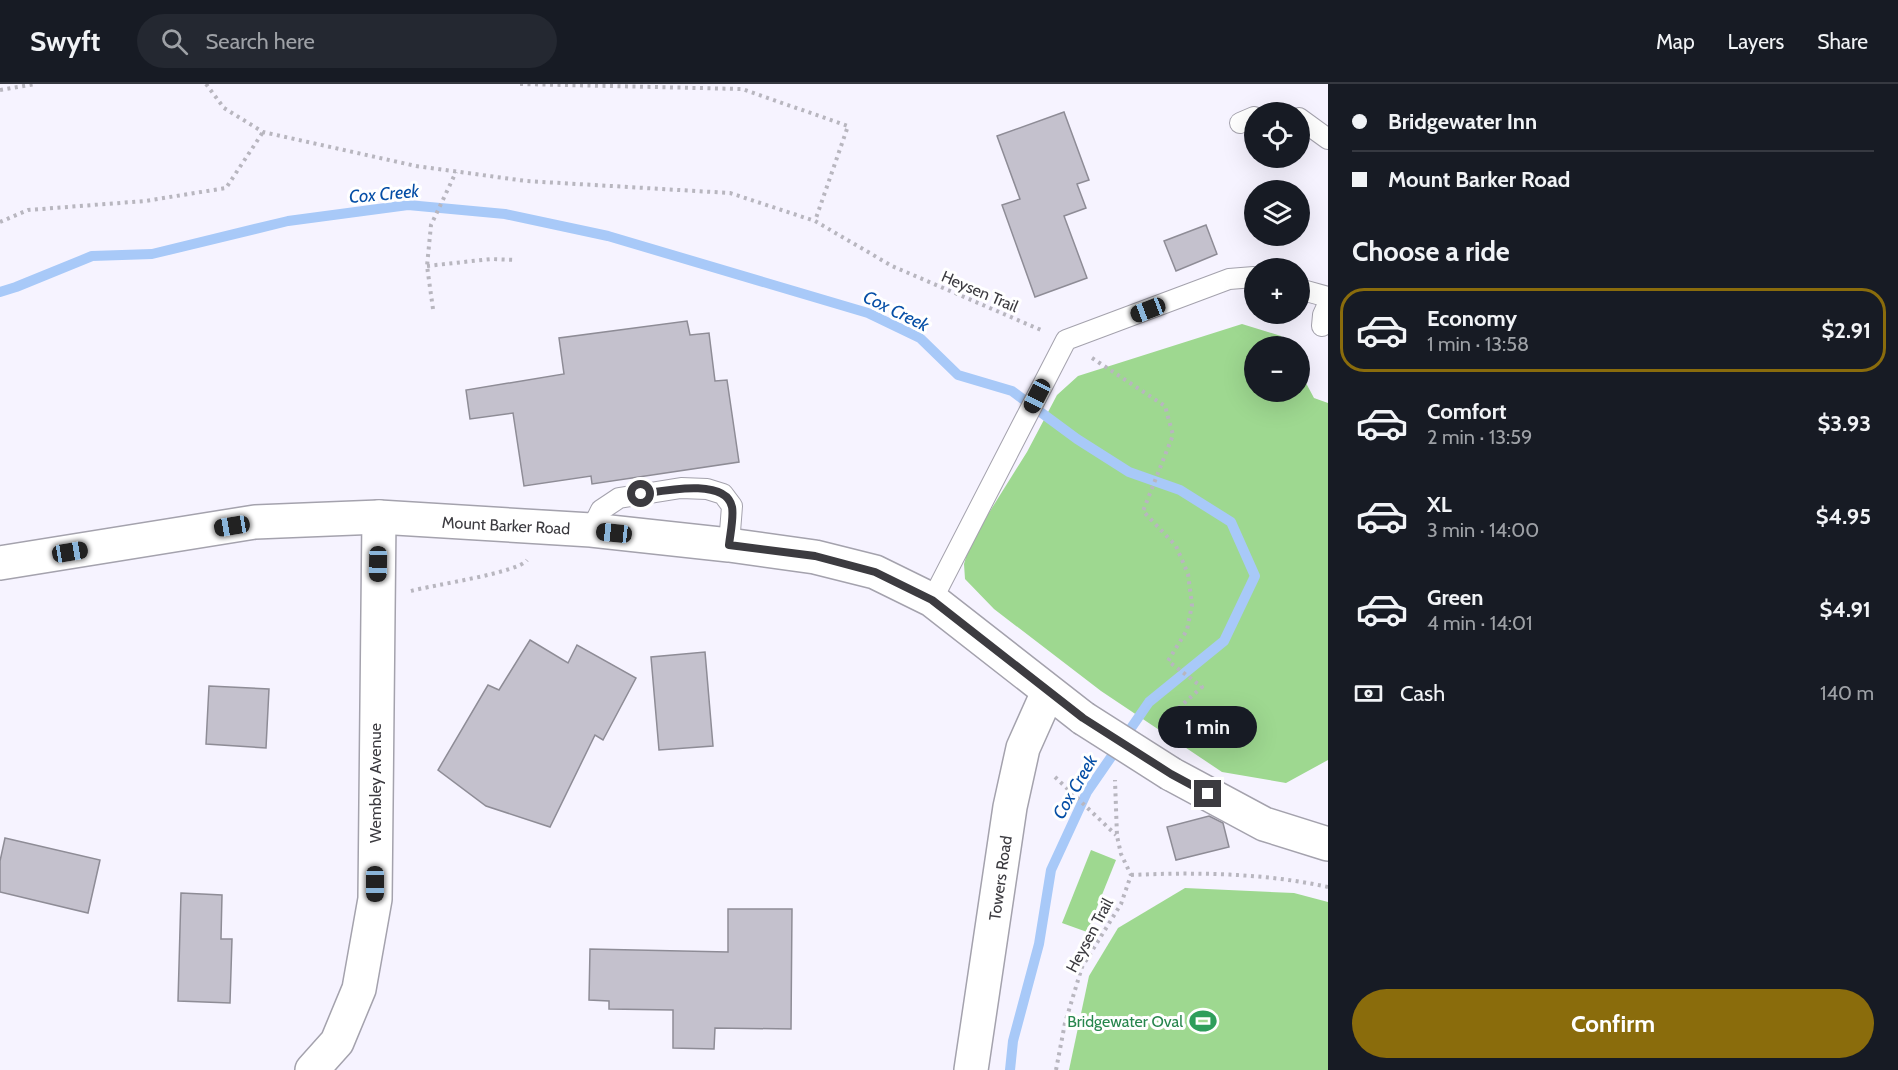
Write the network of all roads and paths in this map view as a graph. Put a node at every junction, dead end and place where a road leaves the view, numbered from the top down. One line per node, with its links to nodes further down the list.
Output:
1 (34, 84): 4 (path)
2 (206, 84): 6 (path, Heysen Trail)
3 (520, 84): 9 (path)
4 (0, 90)
5 (1310, 126): 7 (lane)
6 (263, 132): 8 (path, Heysen Trail); 10 (path)
7 (1328, 139)
8 (456, 172): 9 (path, Heysen Trail); 12 (path)
9 (815, 221): 19 (path, Heysen Trail)
10 (0, 222)
11 (516, 260): 12 (path)
12 (427, 266): 17 (path)
13 (1244, 278): 19 (lane)
14 (1310, 292): 15 (lane)
15 (1328, 297)
16 (1328, 304): 18 (lane)
17 (434, 309)
18 (1322, 326)
19 (1066, 340): 26 (lane); 28 (path, Heysen Trail)
20 (379, 517): 21 (main road, Mount Barker Road); 24 (main road, Mount Barker Road); 35 (main road, Wembley Avenue)
21 (591, 530): 22 (main road, Mount Barker Road); 22 (lane)
22 (729, 545): 26 (main road, Mount Barker Road)
23 (528, 558): 25 (path)
24 (0, 563)
25 (402, 594)
26 (932, 600): 27 (main road, Mount Barker Road)
27 (1048, 692): 32 (main road, Mount Barker Road, bridge); 36 (main road, Towers Road)
28 (1154, 724)
29 (1115, 776): 31 (path)
30 (1054, 777): 31 (path)
31 (1117, 836): 33 (path)
32 (1328, 844)
33 (1131, 875): 34 (path); 37 (path, Heysen Trail)
34 (1328, 887)
35 (312, 1070)
36 (971, 1070)
37 (1056, 1070)

